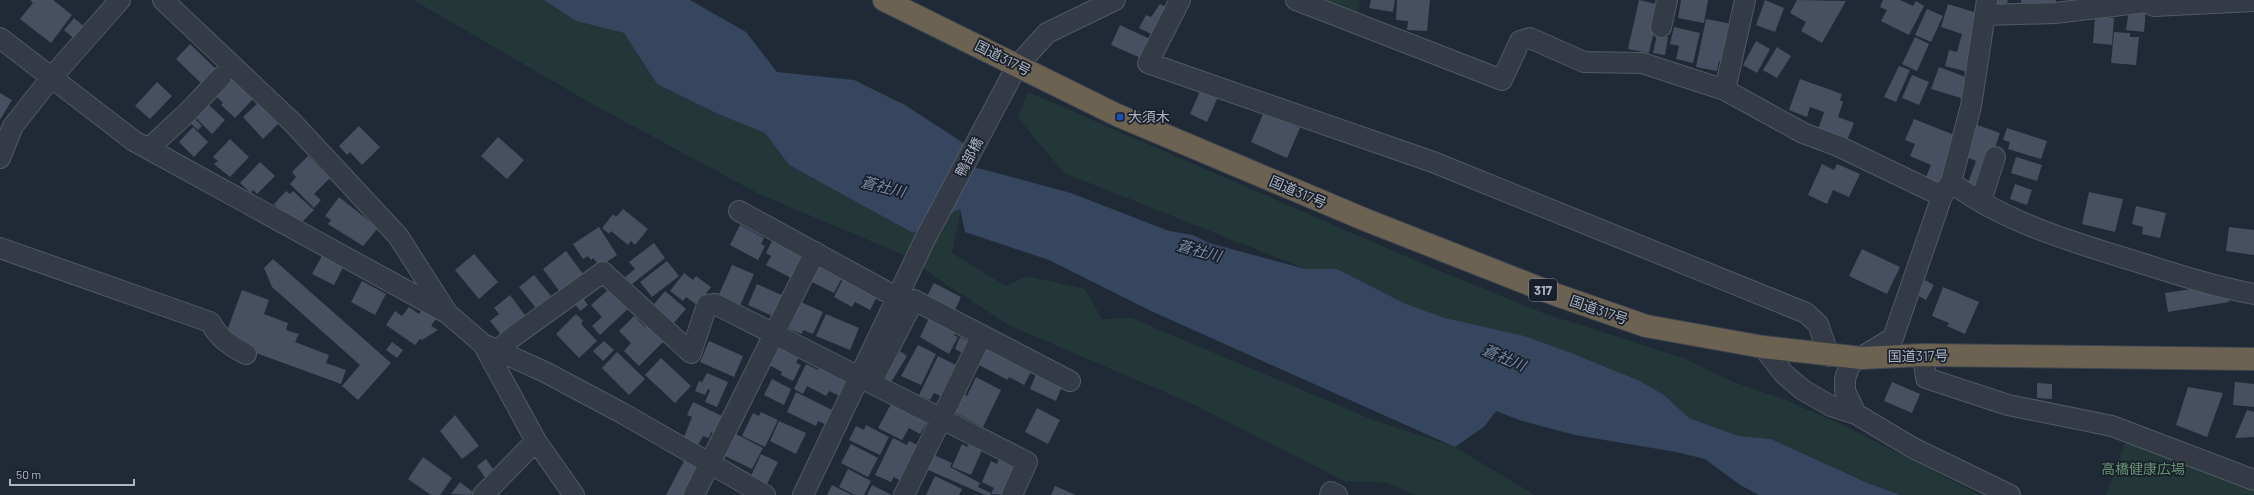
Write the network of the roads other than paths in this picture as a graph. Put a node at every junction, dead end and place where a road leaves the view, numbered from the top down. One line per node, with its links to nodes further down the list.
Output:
1 (120, 0): 15 (street)
2 (163, 0): 27 (street)
3 (884, 0): 13 (highway, 国道317号 / 317)
4 (1115, 0): 13 (street, 鴨部橋)
5 (1180, 0): 34 (street)
6 (1296, 0): 16 (street)
7 (1667, 0): 11 (street)
8 (1745, 0): 16 (street)
9 (2254, 1): 10 (street)
10 (1987, 7): 20 (street)
11 (1661, 27)
12 (0, 38): 15 (street)
13 (1014, 70): 26 (street, 鴨部橋); 31 (highway, 国道317号 / 317)
14 (221, 77): 17 (street)
15 (51, 78): 17 (street); 19 (street)
16 (1725, 90): 20 (street)
17 (148, 149): 27 (street)
18 (1995, 157): 21 (street)
19 (0, 158)
20 (1946, 189): 21 (street); 35 (street)
21 (1981, 201): 25 (street)
22 (740, 211): 24 (street)
23 (0, 248): 32 (street)
24 (815, 252): 26 (street); 28 (street)
25 (2254, 294)
26 (898, 298): 37 (street, 鴨部橋)
27 (447, 313): 30 (street)
28 (775, 333): 30 (street); 37 (street); 42 (street)
29 (982, 335): 37 (street); 38 (street); 40 (street)
30 (491, 347): 41 (street); 42 (street)
31 (1763, 347): 34 (highway, 国道317号 / 317); 39 (street)
32 (246, 354)
33 (1923, 355): 35 (highway, 国道317号 / 317); 36 (highway, 国道317号 / 317); 43 (street)
34 (1829, 356): 35 (highway, 国道317号 / 317)
35 (1861, 358): 39 (street)
36 (2254, 359)
37 (866, 380): 40 (street); 48 (street)
38 (1070, 381)
39 (1856, 414): 53 (street)
40 (942, 418): 49 (street); 50 (street)
41 (536, 440): 44 (street); 45 (street)
42 (710, 463): 46 (street); 47 (street)
43 (2254, 480)
44 (483, 495)
45 (574, 495)
46 (694, 495)
47 (765, 495)
48 (803, 495)
49 (904, 495)
50 (1012, 495)
51 (1330, 495): 52 (street)
52 (1337, 495)
53 (2010, 495)

